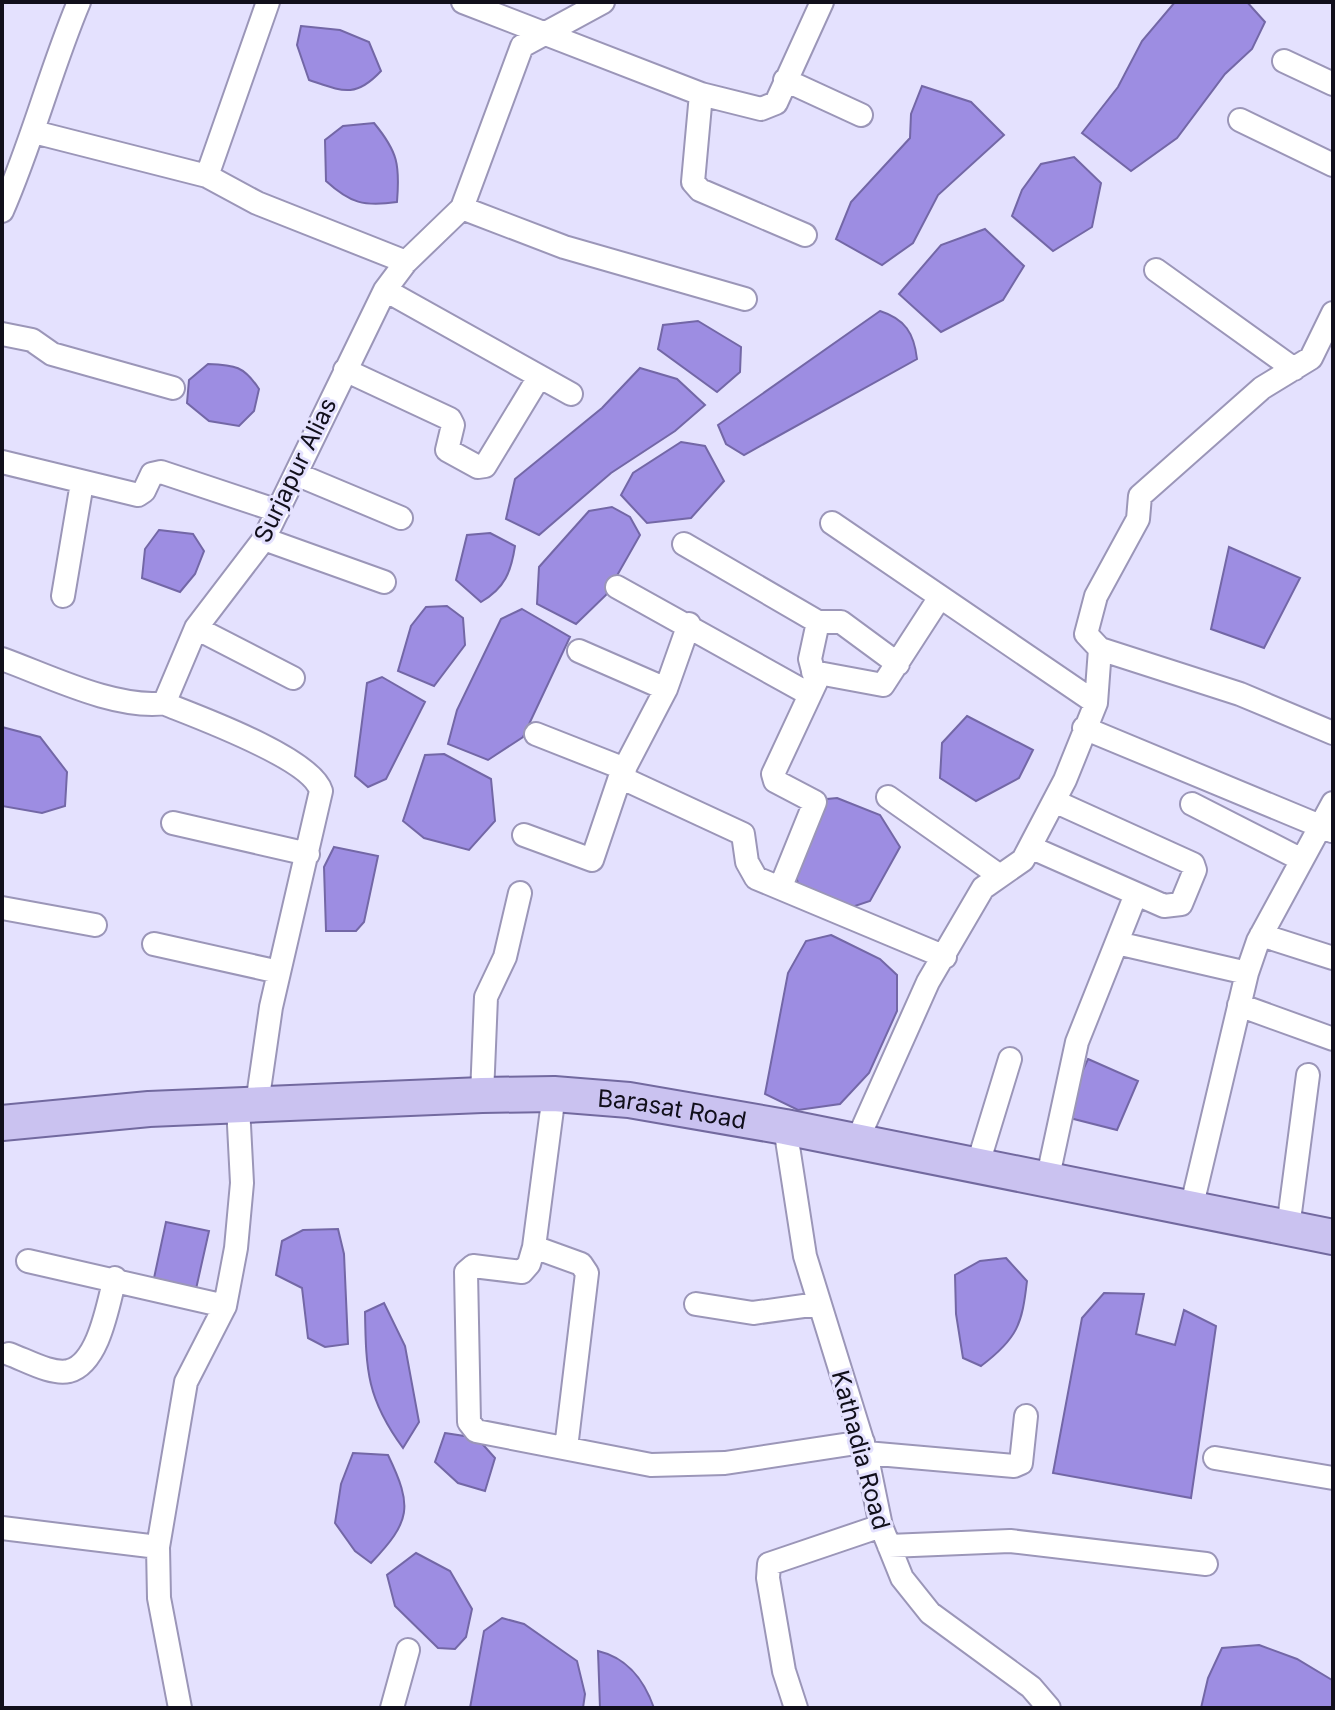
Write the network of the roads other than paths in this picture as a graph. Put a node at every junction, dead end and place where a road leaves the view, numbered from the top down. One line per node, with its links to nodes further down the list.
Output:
1 (79, 2): 15 (street)
2 (268, 2): 17 (street)
3 (463, 2): 7 (street)
4 (527, 2): 7 (street)
5 (603, 2): 8 (street, Surjapur Alias)
6 (822, 2): 10 (street)
7 (515, 22): 8 (street)
8 (541, 35): 12 (street); 18 (street, Surjapur Alias)
9 (1284, 61): 11 (street)
10 (785, 80): 12 (street); 13 (street)
11 (1333, 84)
12 (701, 94): 20 (street)
13 (861, 115)
14 (1240, 120): 16 (street)
15 (34, 132): 17 (street); 19 (street)
16 (1333, 165)
17 (207, 176): 21 (street)
18 (462, 208): 21 (street, Surjapur Alias); 24 (street)
19 (2, 211)
20 (805, 235)
21 (406, 262): 23 (street, Surjapur Alias)
22 (1156, 270): 27 (street)
23 (385, 290): 28 (street, Surjapur Alias); 29 (street)
24 (745, 299)
25 (1333, 313): 27 (street)
26 (2, 334): 30 (street)
27 (1294, 369): 47 (street)
28 (345, 370): 29 (street); 33 (street, Surjapur Alias)
29 (539, 377): 31 (street)
30 (173, 388)
31 (571, 394)
32 (2, 462): 34 (street)
33 (296, 474): 35 (street, Surjapur Alias); 36 (street)
34 (82, 483): 35 (street); 42 (street)
35 (278, 511): 38 (street, Surjapur Alias)
36 (401, 518)
37 (832, 523): 43 (street)
38 (264, 539): 40 (street); 46 (street, Surjapur Alias)
39 (684, 544): 44 (street)
40 (384, 582)
41 (617, 587): 45 (street)
42 (63, 596)
43 (940, 597): 50 (street); 55 (street)
44 (818, 622): 50 (street); 52 (street)
45 (689, 624): 52 (street); 53 (street)
46 (196, 628): 51 (street); 54 (street, Surjapur Alias)
47 (1100, 649): 55 (street); 57 (street)
48 (579, 651): 53 (street)
49 (2, 659): 54 (street)
50 (898, 664): 52 (street)
51 (293, 678)
52 (811, 683): 71 (street)
53 (666, 689): 59 (street)
54 (166, 703): 68 (street)
55 (1096, 703): 56 (street)
56 (1084, 728): 61 (street); 65 (street)
57 (1333, 733)
58 (536, 734): 59 (street)
59 (622, 773): 66 (street); 71 (street)
60 (888, 797): 70 (street)
61 (1054, 801): 67 (street); 73 (street)
62 (1333, 803): 65 (street)
63 (1192, 804): 69 (street)
64 (173, 823): 68 (street)
65 (1327, 829): 69 (street)
66 (524, 835)
67 (1030, 847): 70 (street); 73 (street)
68 (308, 854): 81 (street)
69 (1302, 860): 76 (street)
70 (1000, 876): 79 (street)
71 (781, 886): 79 (street)
72 (520, 893): 88 (street)
73 (1136, 894): 77 (street)
74 (2, 908): 75 (street)
75 (95, 925)
76 (1261, 935): 80 (street); 82 (street)
77 (1117, 943): 82 (street); 94 (street)
78 (154, 944): 81 (street)
79 (945, 957): 92 (street)
80 (1333, 958)
81 (279, 972): 89 (street)
82 (1247, 973): 83 (street)
83 (1239, 1005): 84 (street); 95 (street)
84 (1333, 1039)
85 (1010, 1059): 93 (street)
86 (1308, 1075): 96 (street)
87 (554, 1094): 88 (main road, Barasat Road); 91 (main road, Barasat Road); 98 (street)
88 (482, 1095): 89 (main road, Barasat Road)
89 (248, 1105): 90 (main road, Barasat Road); 103 (street)
90 (2, 1123)
91 (785, 1127): 92 (main road, Barasat Road); 102 (street, Kathadia Road)
92 (856, 1143): 93 (main road, Barasat Road)
93 (977, 1167): 94 (main road, Barasat Road)
94 (1047, 1181): 95 (main road, Barasat Road)
95 (1191, 1209): 96 (main road, Barasat Road)
96 (1288, 1228): 97 (main road, Barasat Road)
97 (1333, 1237)
98 (534, 1247): 106 (street); 106 (street)
99 (28, 1261): 100 (street)
100 (115, 1278): 103 (street); 104 (street)
101 (696, 1304): 102 (street)
102 (818, 1304): 107 (street, Kathadia Road)
103 (225, 1306): 112 (street)
104 (9, 1354)
105 (1026, 1416): 107 (street)
106 (566, 1448): 107 (street)
107 (864, 1448): 111 (street, Kathadia Road)
108 (1215, 1458): 109 (street)
109 (1333, 1478)
110 (2, 1528): 112 (street)
111 (885, 1536): 113 (street); 117 (street); 118 (street, Kathadia Road)
112 (158, 1547): 115 (street)
113 (1206, 1564)
114 (408, 1650): 116 (street)
115 (180, 1708)
116 (392, 1708)
117 (796, 1708)
118 (1049, 1708)

